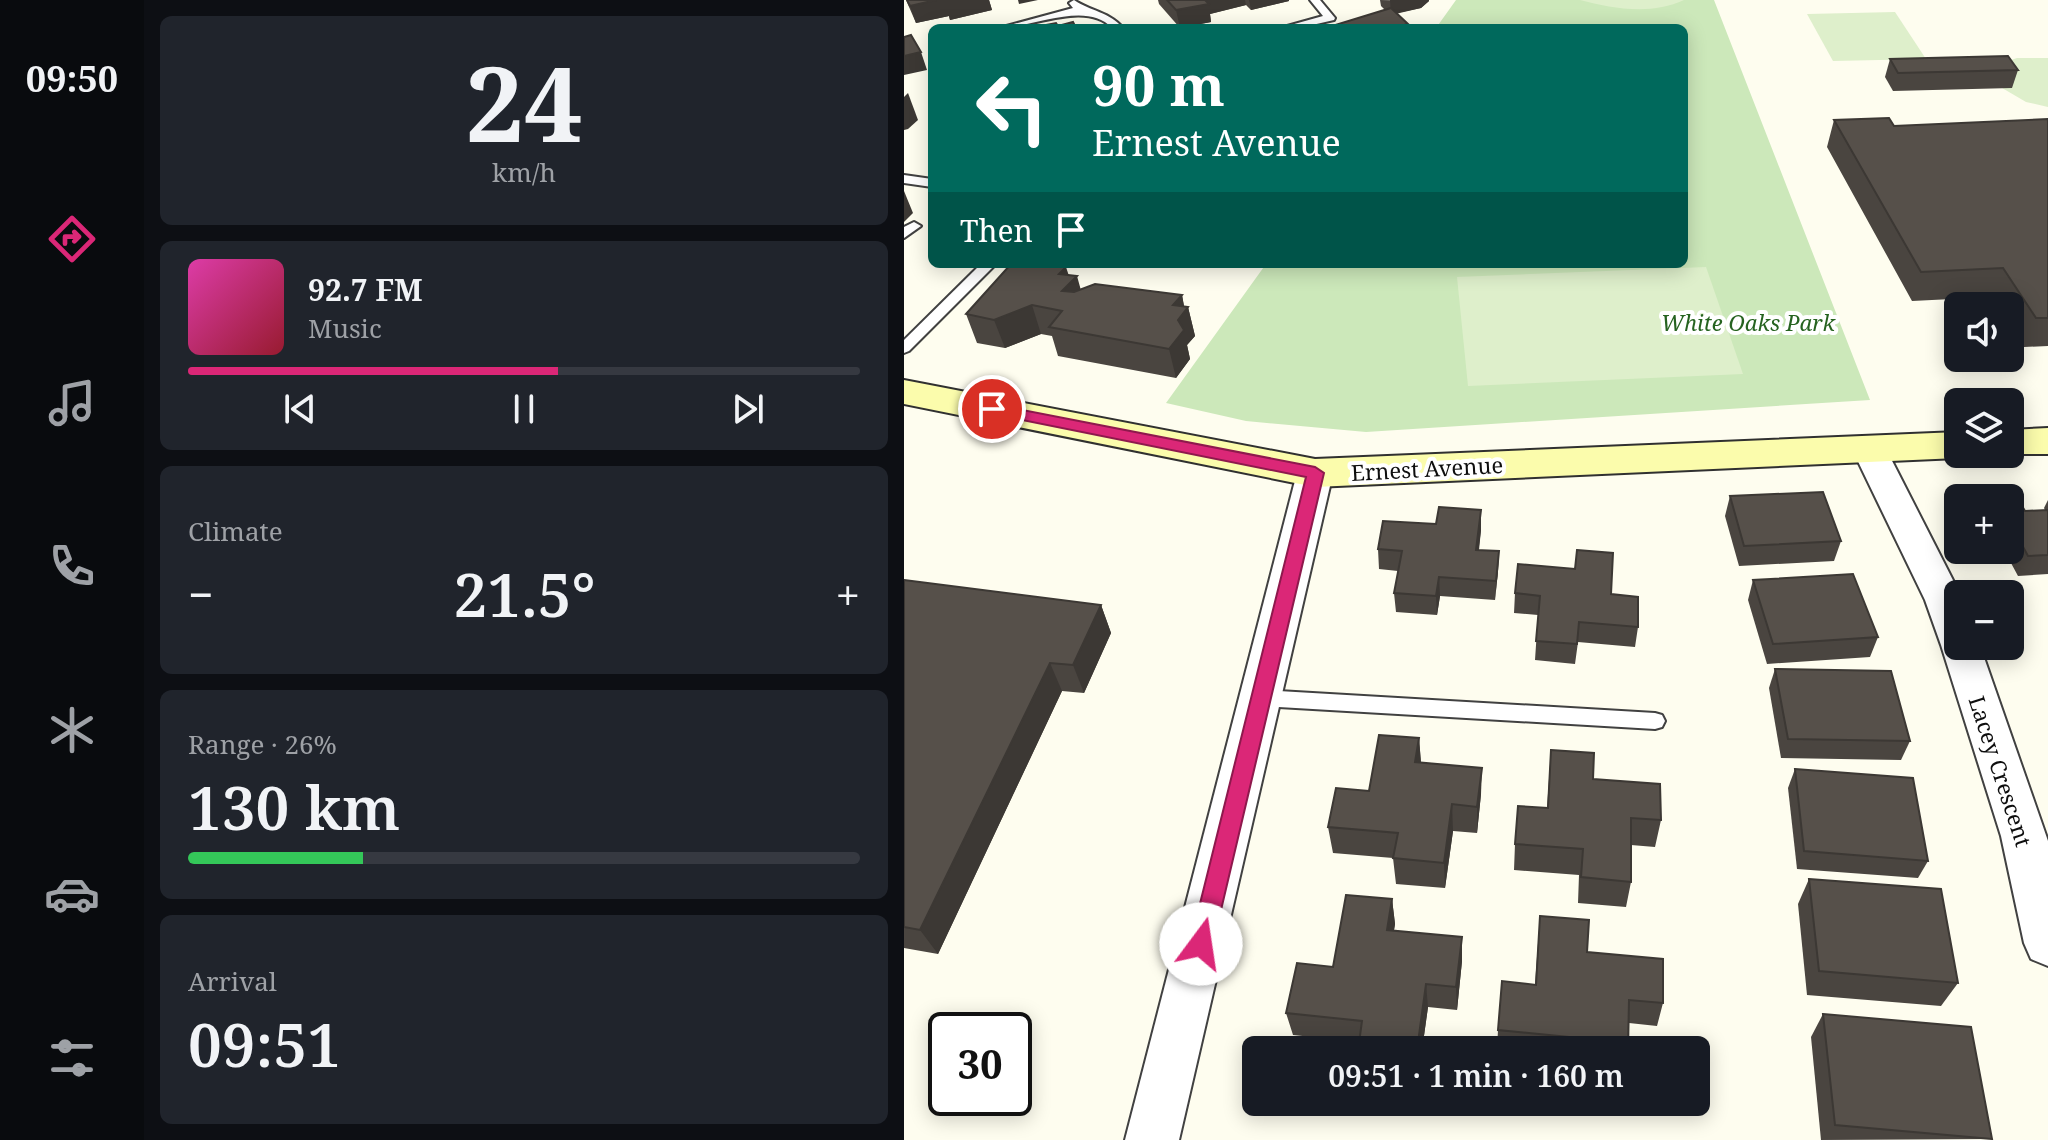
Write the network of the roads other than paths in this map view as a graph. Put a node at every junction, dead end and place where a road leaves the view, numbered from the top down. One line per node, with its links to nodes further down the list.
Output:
1 (1315, 0): 5 (lane)
2 (1076, 5): 3 (lane); 4 (lane)
3 (1017, 24)
4 (1114, 24)
5 (1303, 24)
6 (904, 179): 7 (lane)
7 (928, 182)
8 (985, 268): 9 (lane)
9 (904, 348)
10 (904, 392): 15 (street, Ernest Avenue)
11 (2048, 441): 12 (street)
12 (2024, 442)
13 (1944, 446): 14 (street, Ernest Avenue)
14 (1869, 449): 15 (street, Ernest Avenue); 16 (street, Lacey Crescent)
15 (1315, 473): 18 (street)
16 (1944, 600)
17 (1965, 660): 20 (street, Lacey Crescent)
18 (1261, 698): 19 (lane); 21 (street)
19 (1655, 721)
20 (2048, 943)
21 (1152, 1140)

